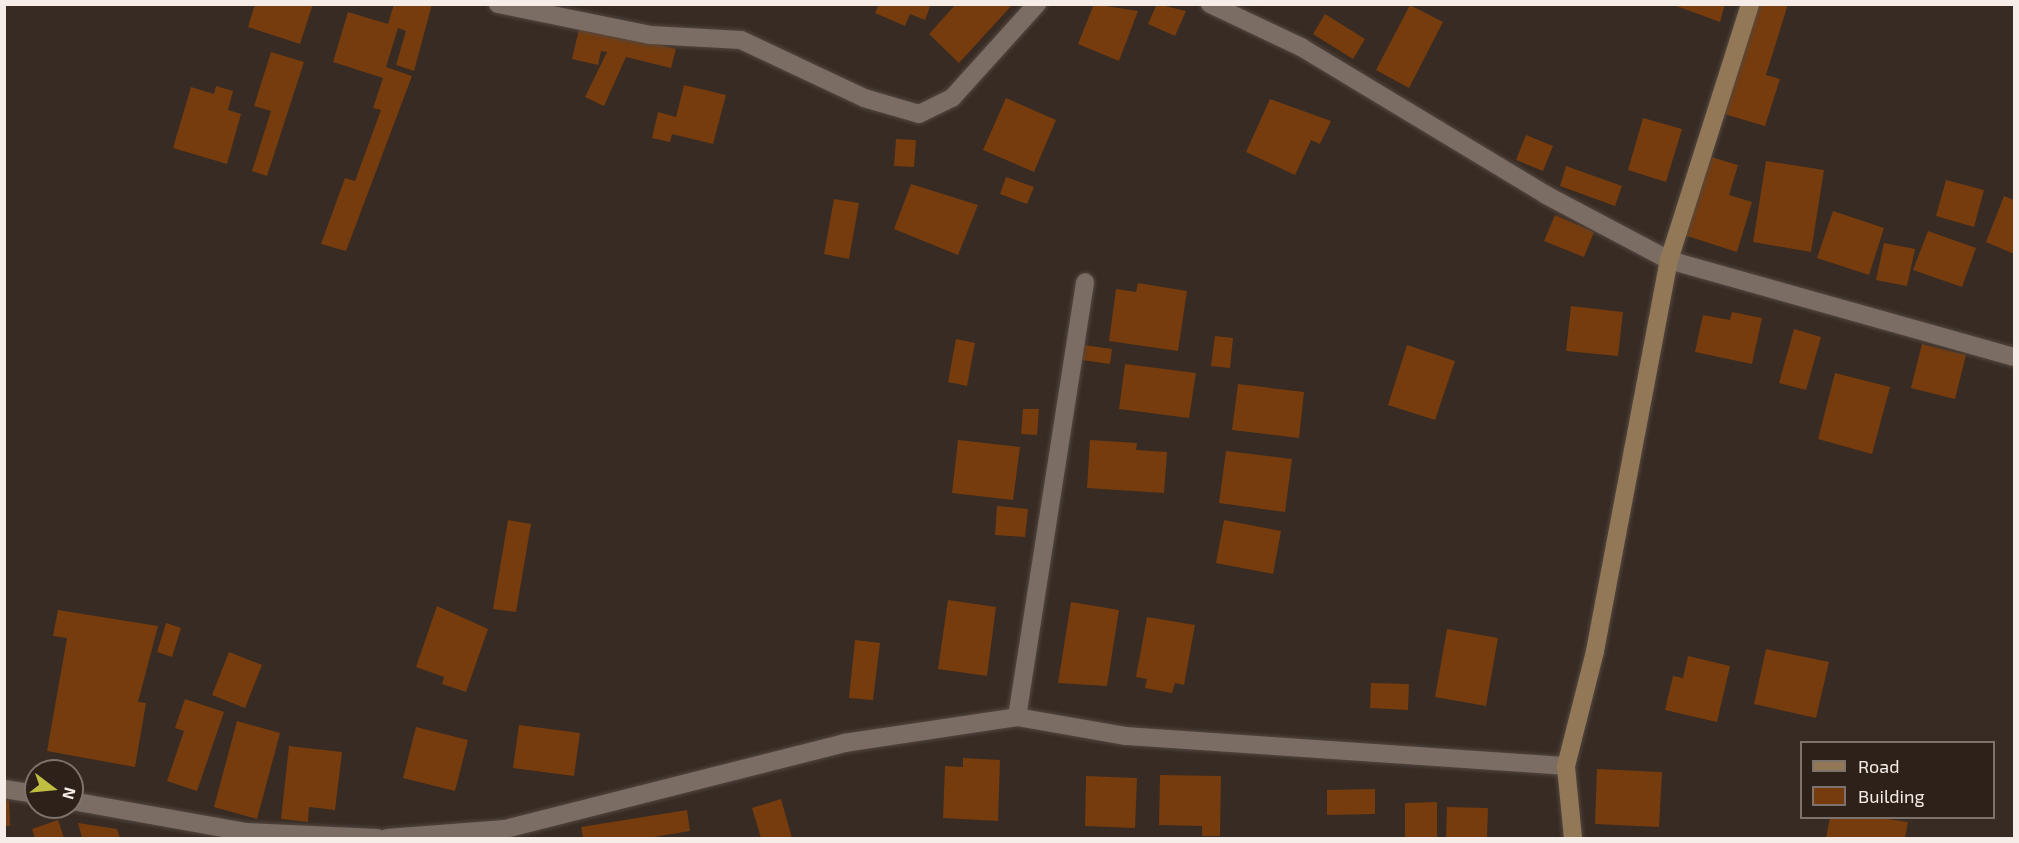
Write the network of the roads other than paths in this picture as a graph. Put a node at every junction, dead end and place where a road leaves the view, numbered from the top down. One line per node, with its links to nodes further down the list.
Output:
1 (498, 4): 2 (street)
2 (1037, 4)
3 (1210, 4): 5 (street)
4 (1750, 4): 5 (street)
5 (1669, 260): 7 (street); 9 (street)
6 (1085, 282): 8 (street)
7 (2014, 357)
8 (1017, 717): 9 (street); 13 (street)
9 (1566, 766): 16 (street)
10 (4, 789): 11 (street)
11 (24, 792)
12 (84, 803): 14 (street)
13 (508, 834): 15 (street)
14 (376, 838)
15 (387, 838)
16 (1573, 838)

